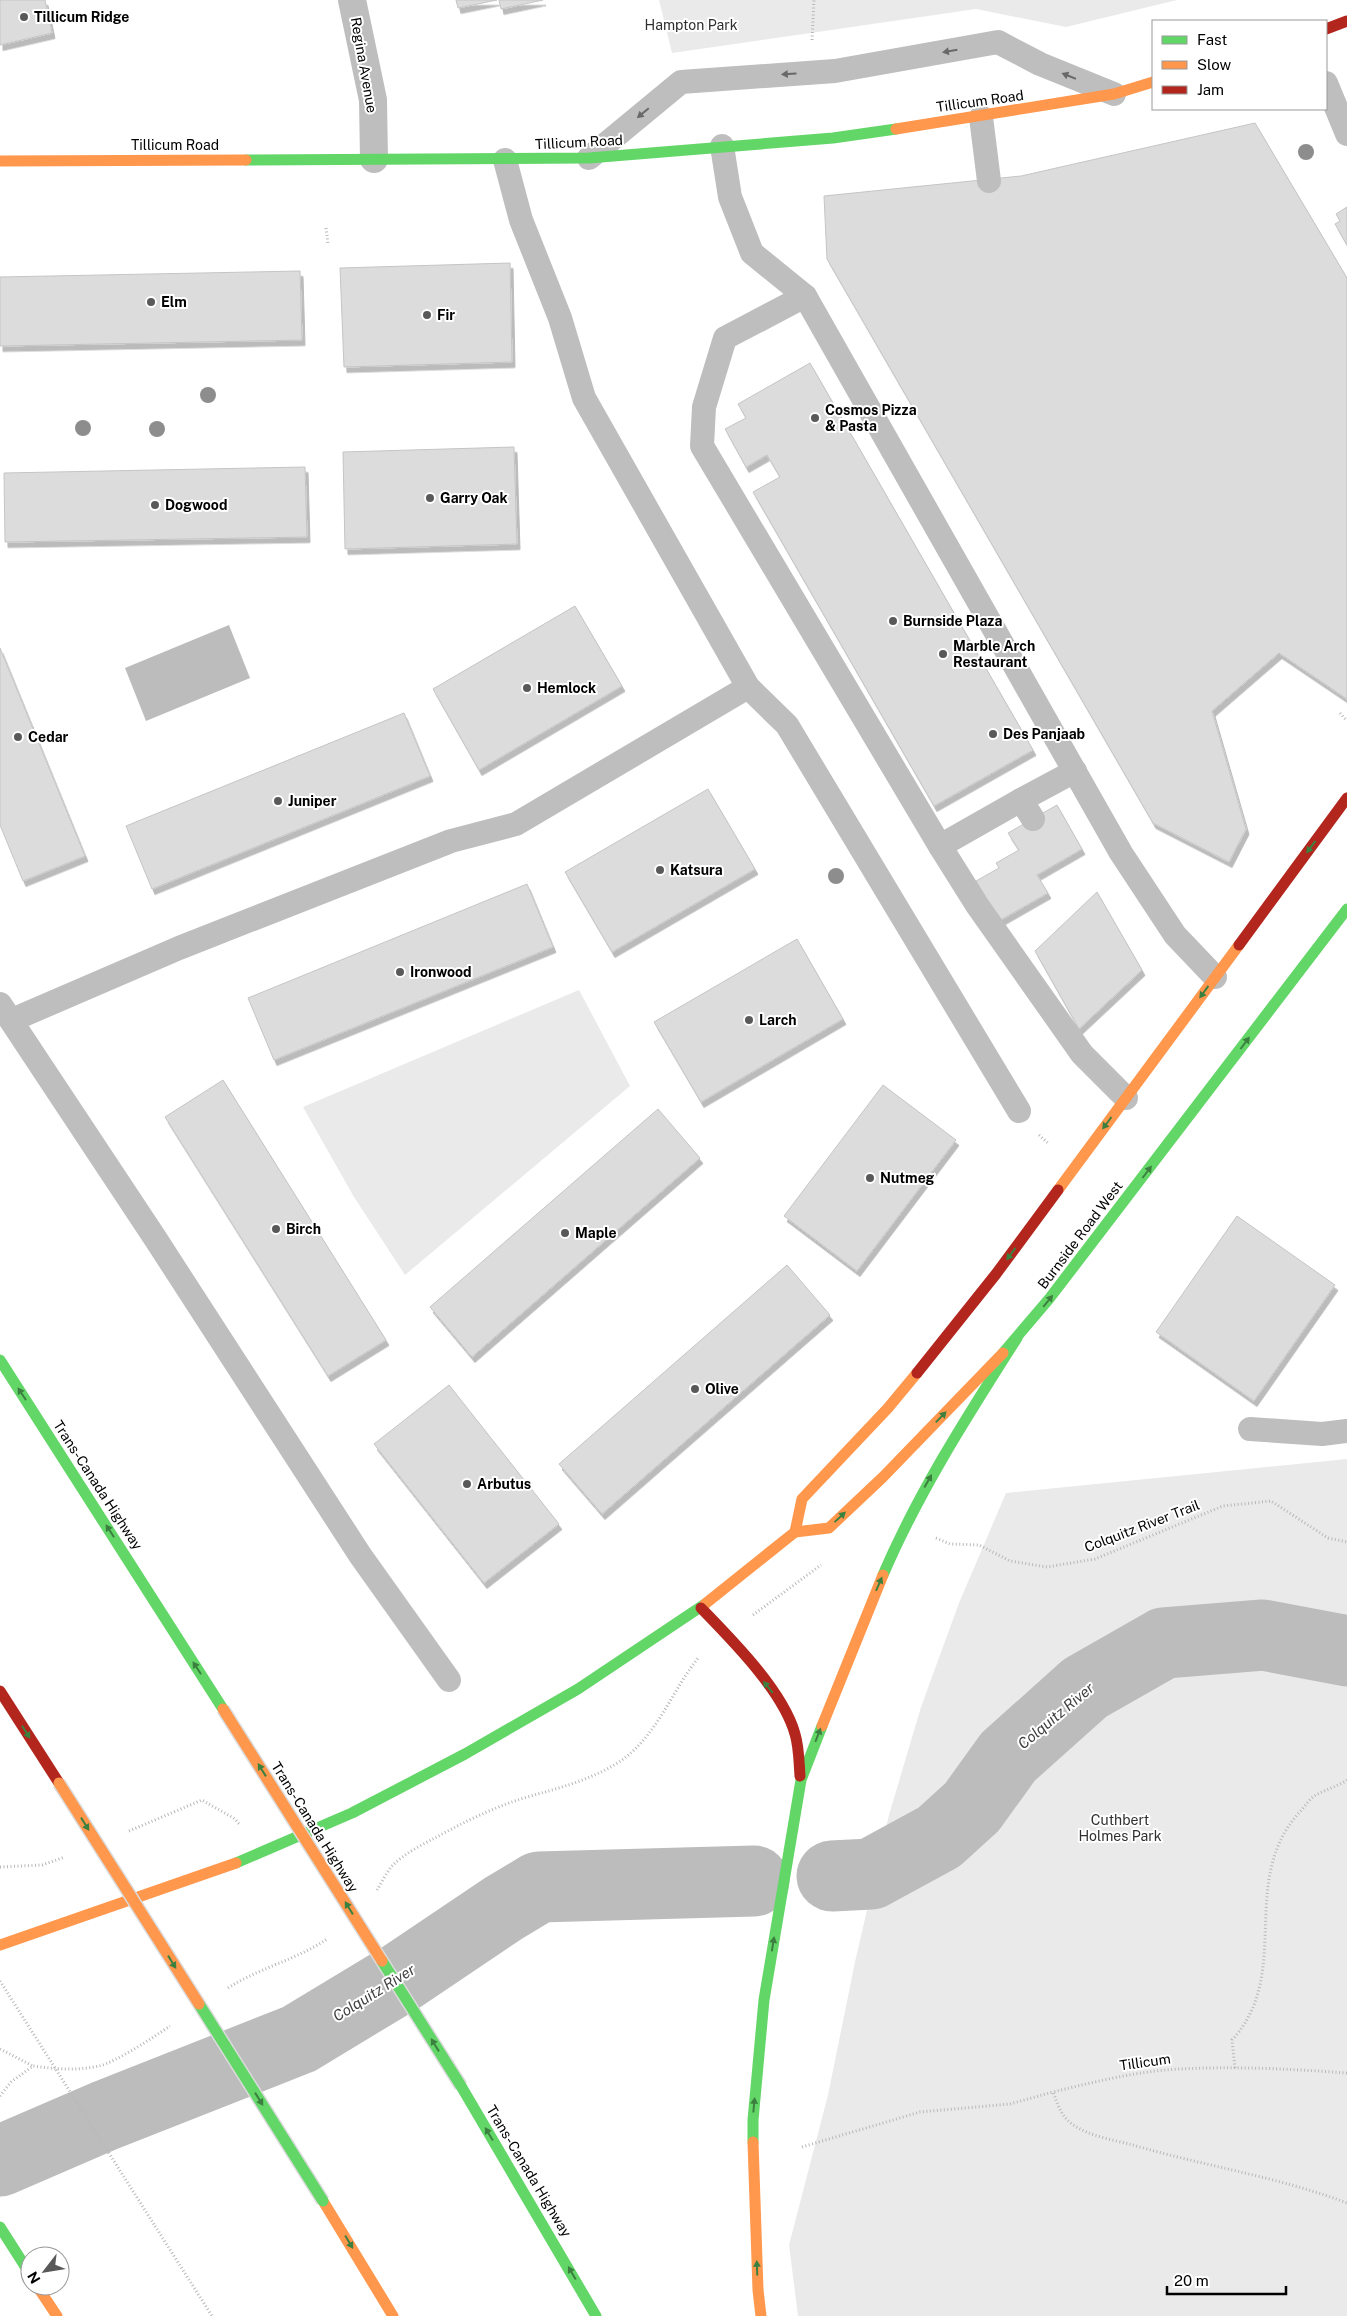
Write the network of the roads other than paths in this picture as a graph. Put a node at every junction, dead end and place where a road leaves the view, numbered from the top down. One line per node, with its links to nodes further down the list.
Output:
1 (352, 0): 11 (street, Regina Avenue)
2 (1347, 21): 3 (main road)
3 (1327, 29)
4 (1152, 82): 6 (main road, Tillicum Road)
5 (1327, 85): 8 (lane)
6 (1114, 94): 7 (main road, Tillicum Road); 10 (lane, one-way to 10)
7 (981, 117): 9 (main road, Tillicum Road); 14 (lane)
8 (1347, 134)
9 (722, 146): 10 (main road, Tillicum Road); 15 (lane)
10 (589, 158): 12 (main road, Tillicum Road)
11 (374, 159): 12 (main road, Tillicum Road); 13 (main road, Tillicum Road)
12 (505, 160): 16 (lane)
13 (0, 161)
14 (989, 180)
15 (805, 296): 17 (lane); 19 (lane)
16 (748, 687): 24 (lane); 26 (lane)
17 (1075, 771): 19 (lane); 23 (lane)
18 (1345, 807): 23 (main road, one-way to 23)
19 (940, 846): 25 (lane)
20 (1347, 910): 22 (main road, Burnside Road West)
21 (1340, 938): 22 (main road)
22 (1312, 956): 27 (main road, Burnside Road West, one-way to 22)
23 (1215, 977): 25 (main road, one-way to 25)
24 (6, 1012): 33 (lane)
25 (1126, 1098): 31 (main road, one-way to 31)
26 (1019, 1111)
27 (1017, 1338): 31 (main road, Burnside Road West, one-way to 27); 35 (main road, one-way to 27)
28 (0, 1360): 42 (main road, Trans-Canada Highway, one-way to 28, bridge)
29 (1250, 1429): 30 (lane)
30 (1347, 1431)
31 (795, 1532): 32 (main road)
32 (701, 1608): 35 (main road, one-way to 32); 36 (main road)
33 (449, 1680)
34 (0, 1691): 41 (main road, one-way to 41, bridge)
35 (801, 1780): 43 (main road, one-way to 35)
36 (0, 1945)
37 (0, 2228): 38 (main road)
38 (20, 2258)
39 (44, 2296): 40 (main road)
40 (57, 2316)
41 (393, 2316)
42 (596, 2316)
43 (761, 2316)

